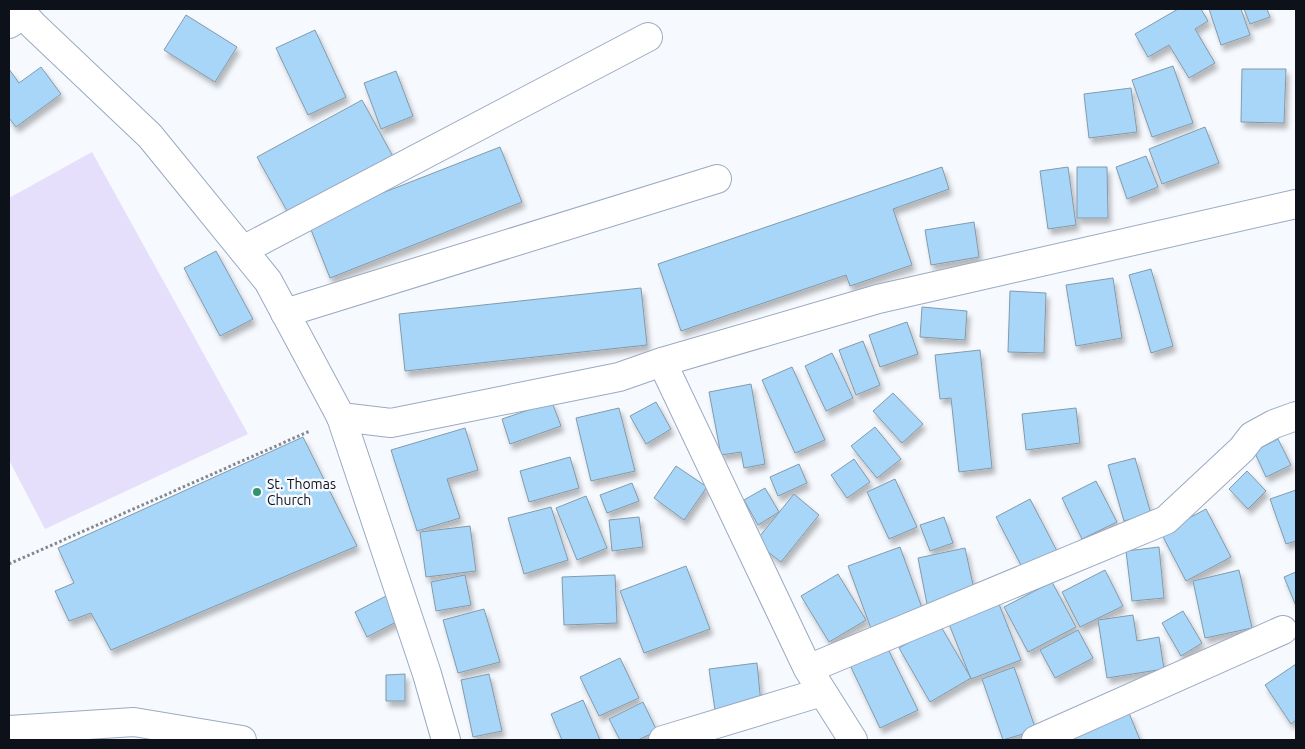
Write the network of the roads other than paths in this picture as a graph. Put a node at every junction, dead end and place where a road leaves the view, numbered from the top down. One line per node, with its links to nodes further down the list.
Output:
1 (17, 16): 5 (street)
2 (648, 37): 5 (street)
3 (717, 179): 6 (street)
4 (1296, 204): 7 (street)
5 (243, 250): 6 (street)
6 (285, 313): 9 (street)
7 (662, 362): 9 (street); 11 (street)
8 (1296, 416): 11 (street)
9 (341, 417): 15 (street)
10 (1282, 630): 18 (street)
11 (808, 669): 12 (street)
12 (822, 692): 16 (street); 17 (street)
13 (9, 730): 14 (street)
14 (242, 740)
15 (446, 740)
16 (662, 740)
17 (853, 740)
18 (1036, 740)

